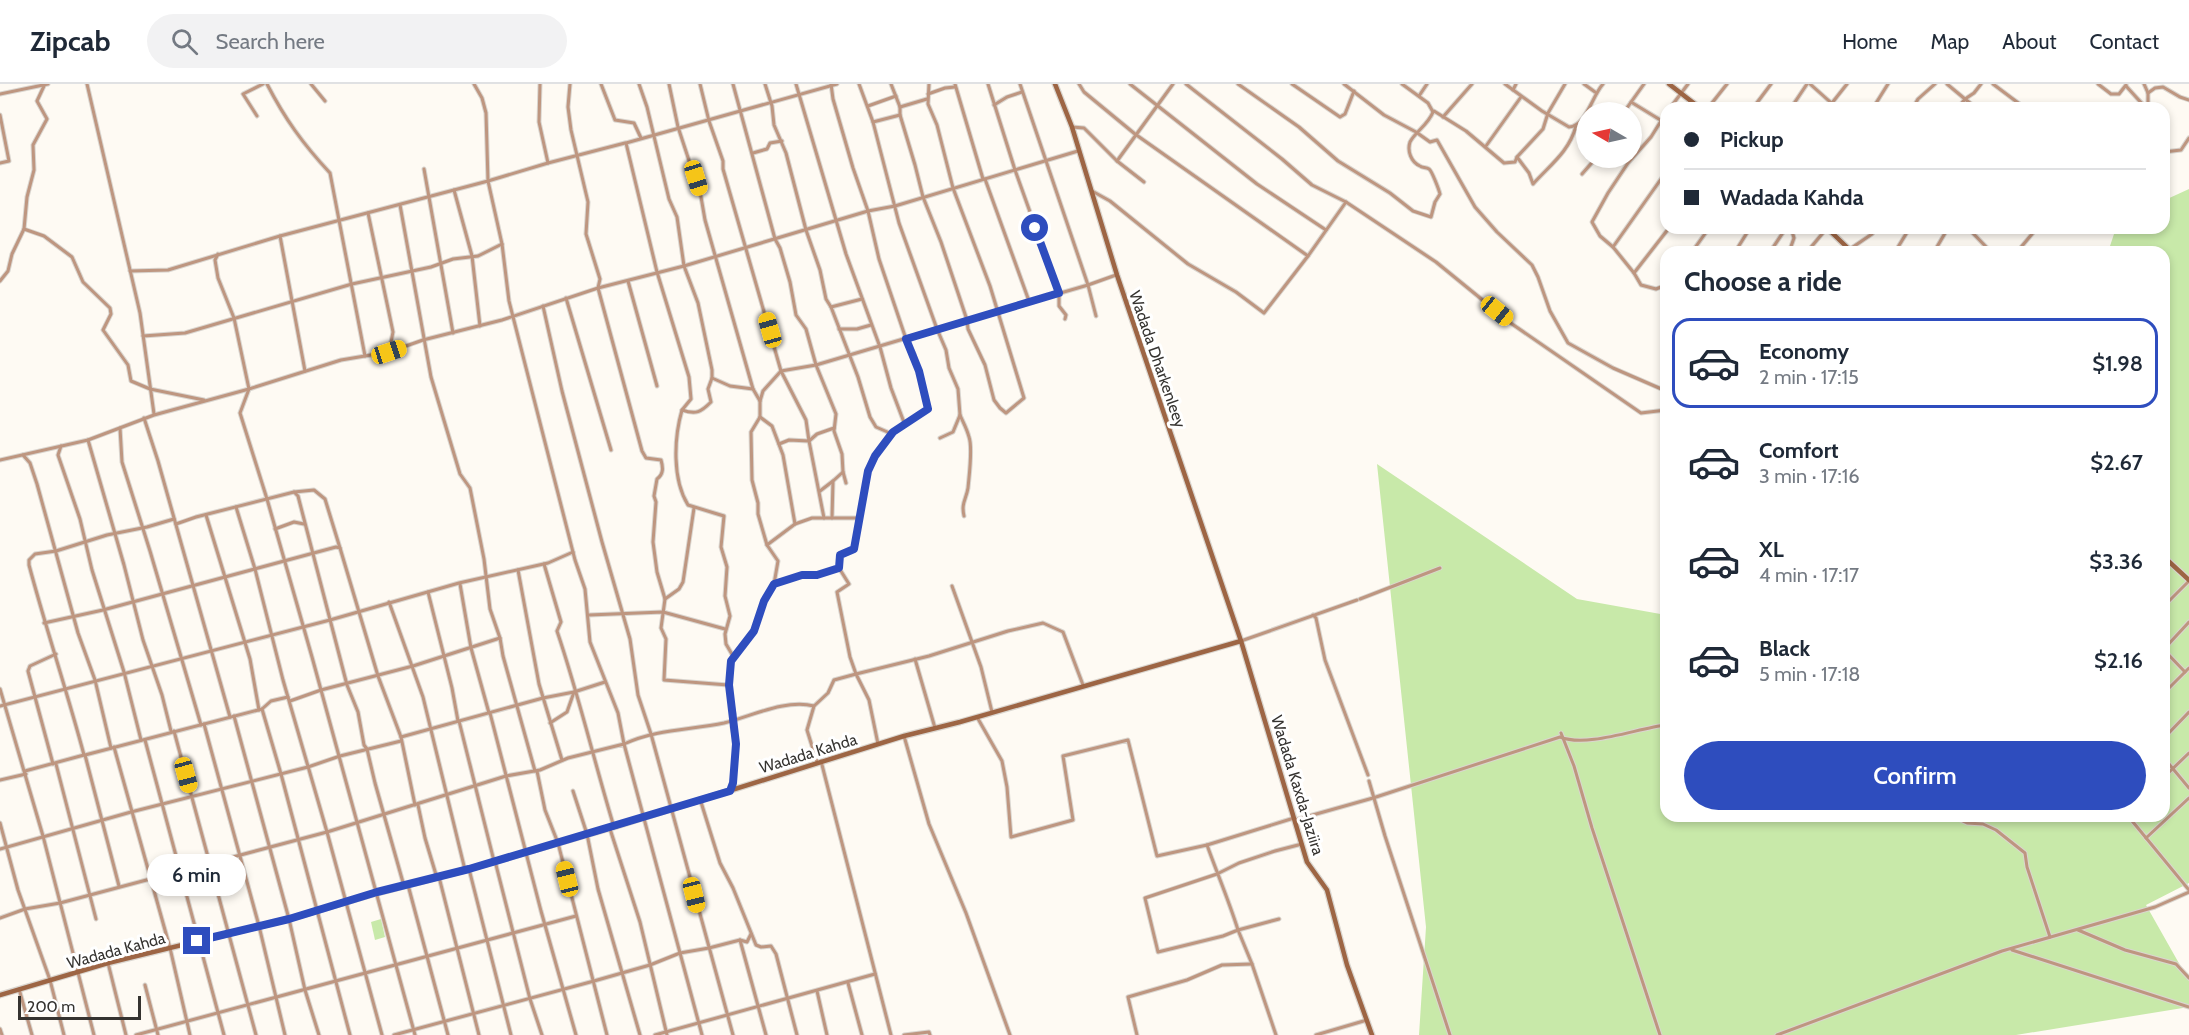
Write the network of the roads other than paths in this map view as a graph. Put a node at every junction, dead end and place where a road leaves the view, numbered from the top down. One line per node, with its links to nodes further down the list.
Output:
1 (48, 84): 54 (street)
2 (87, 84): 171 (street)
3 (265, 84): 99 (street); 143 (street)
4 (310, 84): 72 (street)
5 (474, 84): 131 (street)
6 (540, 84): 124 (street)
7 (570, 84): 119 (street)
8 (601, 84): 111 (street)
9 (639, 84): 110 (street)
10 (669, 84): 106 (street)
11 (700, 84): 102 (street)
12 (733, 84): 94 (street)
13 (765, 84): 73 (street)
14 (796, 84): 65 (street)
15 (837, 84): 53 (street)
16 (859, 84): 90 (street)
17 (891, 84): 66 (street)
18 (929, 84): 63 (street)
19 (988, 84): 89 (street)
20 (1020, 84): 58 (street)
21 (1055, 84): 107 (main road, Wadada Dharkenleey)
22 (1079, 84): 108 (street)
23 (1130, 84): 91 (street)
24 (1173, 84): 91 (street)
25 (1186, 84): 138 (street)
26 (1238, 84): 109 (street)
27 (1292, 84): 59 (street)
28 (1344, 84): 56 (street)
29 (1353, 84): 56 (street)
30 (1402, 84): 67 (street)
31 (1428, 84): 67 (street)
32 (1472, 84): 100 (street)
33 (1504, 84): 57 (street)
34 (1516, 84): 57 (street)
35 (1565, 84): 96 (street)
36 (1584, 84): 60 (street)
37 (1603, 84): 60 (street)
38 (1644, 84): 75 (street)
39 (1669, 84): 64 (main road)
40 (1688, 84): 64 (street)
41 (1727, 84): 78 (street)
42 (1772, 84): 79 (street)
43 (1809, 84): 80 (street); 81 (street)
44 (1847, 84): 81 (street)
45 (1888, 84): 82 (street)
46 (1935, 84): 83 (street)
47 (1947, 84): 70 (street)
48 (1981, 84): 70 (street)
49 (1993, 84): 86 (street)
50 (2098, 84): 51 (street)
51 (2126, 84): 87 (street)
52 (2144, 84): 61 (street)
53 (831, 85): 65 (street); 141 (street)
54 (44, 86): 62 (street); 145 (street)
55 (956, 86): 63 (street); 129 (street)
56 (1349, 87): 59 (street)
57 (1513, 90): 68 (street)
58 (1023, 91): 89 (street); 122 (street)
59 (1354, 91): 109 (street)
60 (1595, 92): 74 (street)
61 (2148, 93): 71 (street); 88 (street)
62 (0, 94)
63 (928, 94): 69 (street)
64 (1682, 94): 76 (street); 77 (main road)
65 (799, 95): 73 (street); 144 (street)
66 (896, 96): 90 (street); 92 (street)
67 (1419, 96): 95 (street)
68 (1521, 97): 96 (street); 115 (street)
69 (927, 99): 92 (street); 133 (street)
70 (1965, 99): 84 (street); 85 (street)
71 (2189, 100)
72 (325, 101)
73 (771, 102): 94 (street); 113 (street)
74 (1590, 102)
75 (1631, 102)
76 (1675, 102)
77 (1692, 102)
78 (1713, 102)
79 (1758, 102)
80 (1796, 102)
81 (1831, 102)
82 (1877, 102)
83 (1916, 102)
84 (1963, 102)
85 (1969, 102)
86 (2017, 102)
87 (2142, 102)
88 (2147, 102)
89 (994, 105): 127 (street)
90 (868, 106): 103 (street)
91 (1156, 106): 108 (street); 147 (street)
92 (900, 107): 98 (street)
93 (1642, 109): 101 (street)
94 (741, 111): 102 (street); 118 (street)
95 (1433, 112): 100 (street); 109 (street)
96 (1548, 113): 105 (street); 120 (street)
97 (0, 115): 123 (street)
98 (900, 115): 103 (street); 137 (street)
99 (257, 116)
100 (1443, 117): 115 (street)
101 (1660, 120)
102 (709, 121): 106 (street); 162 (street)
103 (873, 122): 140 (street)
104 (1660, 124): 163 (street)
105 (1576, 126): 120 (street)
106 (678, 127): 110 (street); 166 (street)
107 (1072, 127): 116 (main road, Wadada Dharkenleey); 121 (street)
108 (1135, 134): 121 (street); 167 (street)
109 (1418, 134): 212 (street)
110 (653, 135): 111 (street); 169 (street)
111 (641, 138): 114 (street)
112 (2189, 138): 117 (street)
113 (782, 141): 118 (street); 146 (street)
114 (626, 143): 119 (street); 172 (street)
115 (1486, 146): 120 (street)
116 (1079, 150): 122 (street); 135 (main road, Wadada Dharkenleey)
117 (2170, 151)
118 (753, 153): 155 (street)
119 (578, 156): 124 (street); 181 (street)
120 (1517, 157)
121 (1117, 161): 132 (street)
122 (1046, 162): 127 (street); 179 (street)
123 (0, 163)
124 (548, 163): 131 (street)
125 (1587, 168): 128 (street)
126 (424, 169): 136 (street)
127 (1015, 170): 129 (street); 182 (street)
128 (1582, 174)
129 (984, 179): 133 (street); 185 (street)
130 (1660, 180): 163 (street)
131 (488, 181): 134 (street); 156 (street)
132 (1144, 182)
133 (953, 188): 137 (street); 189 (street)
134 (454, 190): 136 (street); 165 (street)
135 (1092, 191): 167 (street); 174 (main road, Wadada Dharkenleey)
136 (430, 197): 139 (street); 168 (street)
137 (923, 197): 140 (street); 194 (street)
138 (1346, 202): 147 (street); 219 (street)
139 (400, 205): 142 (street); 170 (street)
140 (895, 206): 141 (street); 198 (street)
141 (868, 210): 144 (street); 201 (street)
142 (368, 213): 143 (street); 175 (street)
143 (340, 219): 154 (street); 178 (street)
144 (837, 221): 146 (street); 184 (street)
145 (24, 229): 177 (street); 213 (street)
146 (806, 230): 155 (street); 188 (street)
147 (1326, 230): 167 (street)
148 (1664, 234): 173 (street)
149 (1822, 234): 157 (street)
150 (1833, 234): 158 (main road)
151 (1872, 234): 159 (street)
152 (1974, 234): 160 (street)
153 (2032, 234): 161 (street)
154 (280, 236): 164 (street); 186 (street)
155 (775, 239): 162 (street); 207 (street)
156 (502, 244): 165 (street); 190 (street)
157 (1812, 246)
158 (1846, 246)
159 (1857, 246)
160 (1986, 246)
161 (2022, 246)
162 (746, 247): 166 (street); 209 (street)
163 (1613, 247): 173 (street)
164 (218, 254): 171 (street); 192 (street)
165 (472, 256): 168 (street); 196 (street)
166 (715, 256): 169 (street); 215 (street)
167 (1308, 256)
168 (441, 263): 170 (street); 199 (street)
169 (684, 266): 172 (street); 210 (street)
170 (411, 270): 175 (street); 202 (street)
171 (130, 271): 200 (street)
172 (657, 272): 176 (street); 218 (street)
173 (1634, 273): 180 (street)
174 (1118, 275): 179 (street); 298 (main road, Wadada Dharkenleey)
175 (381, 277): 178 (street); 204 (street)
176 (627, 280): 181 (street); 211 (street)
177 (0, 281)
178 (352, 284): 186 (street); 205 (street)
179 (1088, 285): 182 (street); 191 (street)
180 (1660, 287)
181 (598, 288): 183 (street); 280 (street)
182 (1059, 293): 185 (street); 193 (street)
183 (566, 298): 187 (street); 233 (street)
184 (862, 298): 188 (street); 195 (street)
185 (1029, 301): 189 (street)
186 (293, 302): 192 (street); 208 (street)
187 (543, 306): 190 (street); 287 (street)
188 (831, 307): 197 (street)
189 (998, 312): 194 (street); 194 (street)
190 (513, 315): 196 (street); 263 (street)
191 (1096, 316)
192 (234, 318): 200 (street); 214 (street)
193 (1065, 319)
194 (967, 320): 198 (street)
195 (872, 325): 197 (street); 203 (street)
196 (480, 326): 199 (street)
197 (839, 329): 206 (street)
198 (938, 329): 201 (street); 221 (street)
199 (453, 333): 202 (street)
200 (143, 336): 213 (street)
201 (906, 339): 203 (street); 224 (street)
202 (423, 340): 204 (street); 272 (street)
203 (880, 347): 206 (street); 224 (street)
204 (389, 352): 205 (street)
205 (365, 356): 208 (street)
206 (848, 356): 207 (street); 227 (street)
207 (816, 365): 209 (street); 226 (street)
208 (305, 371): 214 (street)
209 (781, 371): 217 (street); 230 (street)
210 (712, 378): 215 (street); 218 (street)
211 (657, 386)
212 (1660, 388)
213 (150, 389): 216 (street); 220 (street)
214 (249, 389): 216 (street); 243 (street)
215 (753, 389): 217 (street)
216 (205, 400): 220 (street)
217 (760, 401): 222 (street)
218 (682, 410): 245 (street)
219 (1660, 411)
220 (154, 415): 223 (street)
221 (960, 415): 228 (street); 247 (street)
222 (760, 417): 231 (street); 259 (street)
223 (144, 418): 225 (street); 251 (street)
224 (905, 425): 227 (street)
225 (120, 428): 229 (street); 255 (street)
226 (834, 428): 230 (street); 238 (street)
227 (892, 434): 250 (street)
228 (940, 438)
229 (88, 440): 232 (street); 257 (street)
230 (809, 441): 231 (street); 241 (street)
231 (779, 444): 254 (street)
232 (61, 446): 234 (street); 258 (street)
233 (611, 450)
234 (33, 453): 235 (street); 237 (street)
235 (23, 455): 236 (street); 237 (street)
236 (0, 460)
237 (30, 463): 261 (street)
238 (843, 472): 239 (street); 240 (street)
239 (833, 481): 241 (street); 249 (street)
240 (846, 483)
241 (820, 491): 248 (street)
242 (294, 492): 243 (street); 253 (street); 260 (street)
243 (267, 499): 244 (street); 256 (street)
244 (236, 507): 246 (street); 269 (street)
245 (694, 508): 280 (street); 295 (street)
246 (206, 514): 252 (street); 271 (street)
247 (964, 516)
248 (824, 518): 249 (street); 254 (street)
249 (832, 518): 250 (street)
250 (860, 518): 267 (street)
251 (174, 519): 252 (street); 255 (street)
252 (176, 524): 276 (street)
253 (304, 524): 256 (street); 262 (street)
254 (795, 524): 259 (street)
255 (143, 528): 257 (street); 279 (street)
256 (275, 529): 264 (street)
257 (115, 534): 258 (street); 282 (street)
258 (85, 544): 261 (street); 284 (street)
259 (767, 544): 275 (street)
260 (340, 548): 262 (street); 285 (street)
261 (56, 551): 290 (street); 293 (street)
262 (314, 552): 264 (street); 291 (street)
263 (573, 552): 266 (street); 288 (street)
264 (284, 561): 269 (street); 294 (street)
265 (2170, 563): 273 (main road)
266 (544, 564): 270 (street); 326 (street)
267 (839, 568): 275 (street); 315 (street)
268 (1440, 568): 289 (street)
269 (255, 569): 271 (street); 296 (street)
270 (518, 570): 272 (street); 328 (street)
271 (225, 577): 276 (street); 300 (street)
272 (486, 577): 274 (street); 297 (street)
273 (2189, 581): 281 (street)
274 (459, 583): 278 (street); 302 (street)
275 (774, 584): 305 (street)
276 (193, 585): 279 (street); 303 (street)
277 (952, 586): 299 (street)
278 (428, 591): 283 (street); 307 (street)
279 (162, 594): 282 (street); 308 (street)
280 (665, 599): 286 (street)
281 (2170, 600)
282 (133, 602): 284 (street); 310 (street)
283 (389, 602): 285 (street); 311 (street)
284 (103, 610): 290 (street); 313 (street)
285 (360, 611): 291 (street); 316 (street)
286 (663, 612): 287 (street); 295 (street); 320 (street)
287 (622, 614): 288 (street); 349 (street)
288 (589, 615): 318 (street)
289 (1313, 615): 298 (street); 373 (street)
290 (74, 616): 293 (street); 317 (street)
291 (330, 620): 294 (street); 319 (street)
292 (2189, 622): 301 (street)
293 (44, 623): 304 (street)
294 (302, 626): 296 (street); 325 (street)
295 (725, 629): 305 (street)
296 (273, 635): 300 (street); 329 (street)
297 (500, 638): 302 (street); 332 (street)
298 (1241, 640): 321 (main road, Wadada Kahda); 395 (main road, Wadada Kaxda-Jaziira)
299 (972, 642): 309 (street); 321 (street); 335 (street)
300 (244, 643): 303 (street); 334 (street)
301 (2170, 643)
302 (471, 648): 307 (street); 337 (street)
303 (212, 651): 308 (street); 338 (street)
304 (56, 654): 323 (street); 327 (street)
305 (733, 656): 320 (street)
306 (2170, 656): 314 (street)
307 (444, 657): 311 (street); 341 (street)
308 (182, 658): 310 (street); 343 (street)
309 (915, 659): 315 (street); 345 (street)
310 (152, 666): 313 (street); 347 (street)
311 (413, 666): 316 (street); 346 (street)
312 (2189, 668): 314 (street)
313 (124, 672): 317 (street); 354 (street)
314 (2185, 672): 322 (street)
315 (856, 674): 333 (street); 356 (street)
316 (378, 676): 319 (street); 352 (street)
317 (95, 680): 323 (street); 357 (street)
318 (605, 682): 326 (street); 355 (street)
319 (347, 685): 325 (street); 358 (street)
320 (729, 685): 340 (street)
321 (1083, 685): 335 (main road, Wadada Kahda)
322 (2170, 687)
323 (65, 688): 327 (street); 361 (street)
324 (0, 689): 330 (street)
325 (321, 690): 329 (street); 362 (street)
326 (574, 692): 328 (street); 342 (street); 359 (street)
327 (36, 697): 330 (street); 365 (street)
328 (543, 698): 332 (street); 342 (street)
329 (289, 699): 334 (street); 367 (street)
330 (5, 705): 331 (street); 371 (street)
331 (0, 706)
332 (517, 706): 337 (street); 369 (street)
333 (814, 706): 340 (street); 364 (street)
334 (261, 709): 338 (street); 372 (street)
335 (992, 712): 339 (main road, Wadada Kahda)
336 (2189, 712): 348 (street)
337 (490, 713): 341 (street); 374 (street)
338 (232, 717): 343 (street); 376 (street)
339 (977, 717): 345 (main road, Wadada Kahda); 411 (street)
340 (733, 720): 349 (street); 382 (street)
341 (458, 721): 346 (street); 378 (street)
342 (550, 723): 363 (street)
343 (202, 725): 347 (street); 379 (street)
344 (1660, 726): 353 (street)
345 (935, 728): 351 (main road, Wadada Kahda)
346 (431, 729): 352 (street); 384 (street)
347 (173, 731): 354 (street); 383 (street)
348 (2170, 732)
349 (651, 734): 355 (street); 390 (street)
350 (1562, 734): 353 (street)
351 (904, 736): 356 (main road, Wadada Kahda); 525 (street)
352 (401, 739): 358 (street); 389 (street)
353 (1564, 739): 385 (street); 531 (street)
354 (143, 740): 357 (street); 388 (street)
355 (624, 744): 359 (street); 394 (street)
356 (878, 744): 364 (main road, Wadada Kahda)
357 (113, 748): 361 (street); 391 (street)
358 (367, 749): 362 (street); 392 (street)
359 (592, 752): 363 (street); 402 (street)
360 (2189, 753): 368 (street)
361 (85, 755): 365 (street); 396 (street)
362 (340, 756): 367 (street); 397 (street)
363 (562, 760): 369 (street)
364 (819, 762): 382 (main road, Wadada Kahda); 462 (street)
365 (55, 764): 371 (street); 403 (street)
366 (2170, 765): 368 (street)
367 (308, 767): 372 (street); 404 (street)
368 (2173, 768): 370 (street); 380 (street)
369 (536, 771): 374 (street); 409 (street)
370 (2170, 771)
371 (25, 772): 375 (street); 406 (street)
372 (281, 774): 376 (street); 408 (street)
373 (1368, 775)
374 (506, 776): 378 (street); 415 (street)
375 (0, 780)
376 (252, 781): 379 (street); 412 (street)
377 (1369, 781): 385 (street)
378 (475, 787): 384 (street); 417 (street)
379 (222, 788): 383 (street); 416 (street)
380 (2189, 788)
381 (573, 791): 405 (street)
382 (730, 791): 387 (main road, Wadada Kahda)
383 (192, 796): 388 (street); 418 (street)
384 (448, 796): 389 (street); 419 (street)
385 (1373, 798): 395 (street); 530 (street)
386 (2189, 798): 393 (street)
387 (700, 799): 390 (main road, Wadada Kahda); 444 (street)
388 (162, 804): 391 (street); 420 (street)
389 (417, 805): 392 (street); 422 (street)
390 (672, 809): 394 (main road, Wadada Kahda); 451 (street)
391 (132, 812): 396 (street); 423 (street)
392 (384, 814): 397 (street); 425 (street)
393 (2170, 816)
394 (643, 817): 402 (main road, Wadada Kahda); 453 (street)
395 (1294, 819): 410 (main road, Wadada Kaxda-Jaziira); 411 (street)
396 (102, 820): 403 (street); 424 (street)
397 (357, 821): 404 (street); 427 (street)
398 (0, 822): 413 (street)
399 (1965, 822): 445 (street)
400 (2133, 822): 407 (street)
401 (2163, 822): 407 (street)
402 (612, 827): 405 (main road, Wadada Kahda); 458 (street)
403 (72, 829): 406 (street); 428 (street)
404 (327, 832): 408 (street); 430 (street)
405 (587, 834): 409 (main road, Wadada Kahda); 460 (street)
406 (43, 836): 413 (street); 429 (street)
407 (2146, 838): 426 (street)
408 (299, 839): 412 (street); 432 (street)
409 (558, 843): 415 (main road, Wadada Kahda); 433 (street)
410 (1302, 844): 421 (street); 485 (main road, Wadada Kaxda-Jaziira)
411 (1208, 845): 421 (street)
412 (269, 846): 416 (street); 436 (street)
413 (6, 848): 414 (street); 431 (street)
414 (0, 849)
415 (526, 851): 417 (main road, Wadada Kahda); 438 (street)
416 (240, 854): 418 (street); 439 (street)
417 (494, 861): 419 (main road, Wadada Kahda); 443 (street)
418 (210, 862): 420 (street); 442 (street)
419 (467, 869): 422 (main road, Wadada Kahda); 448 (street)
420 (180, 870): 423 (street); 447 (street)
421 (1217, 874): 441 (street); 441 (street)
422 (438, 877): 425 (main road, Wadada Kahda); 450 (street)
423 (149, 878): 424 (street); 449 (street)
424 (119, 886): 428 (street)
425 (406, 886): 427 (main road, Wadada Kahda); 454 (street)
426 (2189, 891): 440 (street)
427 (377, 892): 430 (main road, Wadada Kahda); 456 (street)
428 (90, 894): 429 (street); 435 (street)
429 (60, 903): 431 (street); 459 (street)
430 (345, 903): 432 (main road, Wadada Kahda); 461 (street)
431 (25, 909): 434 (street); 464 (street)
432 (317, 911): 436 (main road, Wadada Kahda); 466 (street)
433 (576, 916): 438 (street); 465 (street)
434 (0, 918)
435 (96, 919)
436 (289, 919): 439 (main road, Wadada Kahda); 470 (street)
437 (1279, 919): 441 (street)
438 (544, 923): 443 (street); 471 (street)
439 (259, 926): 442 (main road, Wadada Kahda); 474 (street)
440 (2076, 929): 445 (street); 463 (street)
441 (1238, 930): 457 (street)
442 (229, 933): 447 (main road, Wadada Kahda); 477 (street)
443 (512, 933): 448 (street); 475 (street)
444 (751, 933): 446 (street); 476 (street)
445 (2050, 937): 452 (street)
446 (740, 940): 451 (street); 478 (street)
447 (197, 941): 449 (main road, Wadada Kahda); 481 (street)
448 (486, 941): 450 (street); 479 (street)
449 (170, 948): 455 (main road, Wadada Kahda); 484 (street)
450 (456, 948): 454 (street); 482 (street)
451 (709, 948): 453 (street); 483 (street)
452 (2010, 949): 480 (street); 532 (street)
453 (681, 953): 458 (street); 487 (street)
454 (427, 955): 456 (street); 486 (street)
455 (108, 963): 459 (main road, Wadada Kahda); 496 (street)
456 (395, 964): 461 (street); 490 (street)
457 (1252, 964): 526 (street); 527 (street)
458 (650, 965): 460 (street); 491 (street)
459 (79, 971): 464 (main road, Wadada Kahda); 495 (street)
460 (623, 972): 465 (street); 514 (street)
461 (367, 973): 466 (street); 505 (street)
462 (875, 974): 467 (street); 522 (street)
463 (2189, 978)
464 (50, 980): 469 (main road, Wadada Kahda); 494 (street)
465 (594, 981): 471 (street); 513 (street)
466 (336, 982): 470 (street); 504 (street)
467 (848, 983): 472 (street); 521 (street)
468 (145, 985): 489 (street)
469 (19, 989): 473 (main road, Wadada Kahda); 493 (street)
470 (305, 990): 474 (street); 503 (street)
471 (563, 990): 475 (street); 512 (street)
472 (817, 991): 476 (street); 520 (street)
473 (0, 995)
474 (276, 997): 477 (street); 502 (street)
475 (530, 999): 479 (street); 511 (street)
476 (789, 999): 478 (street); 519 (street)
477 (248, 1005): 481 (street); 501 (street)
478 (758, 1005): 483 (street); 518 (street)
479 (503, 1006): 482 (street); 510 (street)
480 (2189, 1007)
481 (218, 1012): 484 (street); 500 (street)
482 (473, 1013): 486 (street); 509 (street)
483 (728, 1014): 487 (street); 517 (street)
484 (186, 1020): 489 (street); 499 (street)
485 (1367, 1020): 528 (street); 529 (main road, Wadada Kaxda-Jaziira)
486 (444, 1021): 490 (street); 508 (street)
487 (699, 1022): 491 (street); 516 (street)
488 (0, 1029): 492 (street)
489 (157, 1029): 497 (street); 498 (street)
490 (413, 1030): 506 (street); 507 (street)
491 (667, 1034): 515 (street)
492 (2, 1035)
493 (32, 1035)
494 (64, 1035)
495 (94, 1035)
496 (126, 1035)
497 (136, 1035)
498 (159, 1035)
499 (190, 1035)
500 (224, 1035)
501 (256, 1035)
502 (285, 1035)
503 (320, 1035)
504 (350, 1035)
505 (382, 1035)
506 (394, 1035)
507 (415, 1035)
508 (448, 1035)
509 (479, 1035)
510 (511, 1035)
511 (542, 1035)
512 (576, 1035)
513 (607, 1035)
514 (640, 1035)
515 (655, 1035)
516 (702, 1035)
517 (733, 1035)
518 (766, 1035)
519 (797, 1035)
520 (828, 1035)
521 (862, 1035)
522 (891, 1035)
523 (904, 1035): 524 (street)
524 (930, 1035)
525 (1010, 1035)
526 (1137, 1035)
527 (1276, 1035)
528 (1316, 1035)
529 (1372, 1035)
530 (1450, 1035)
531 (1660, 1035)
532 (1778, 1035)

